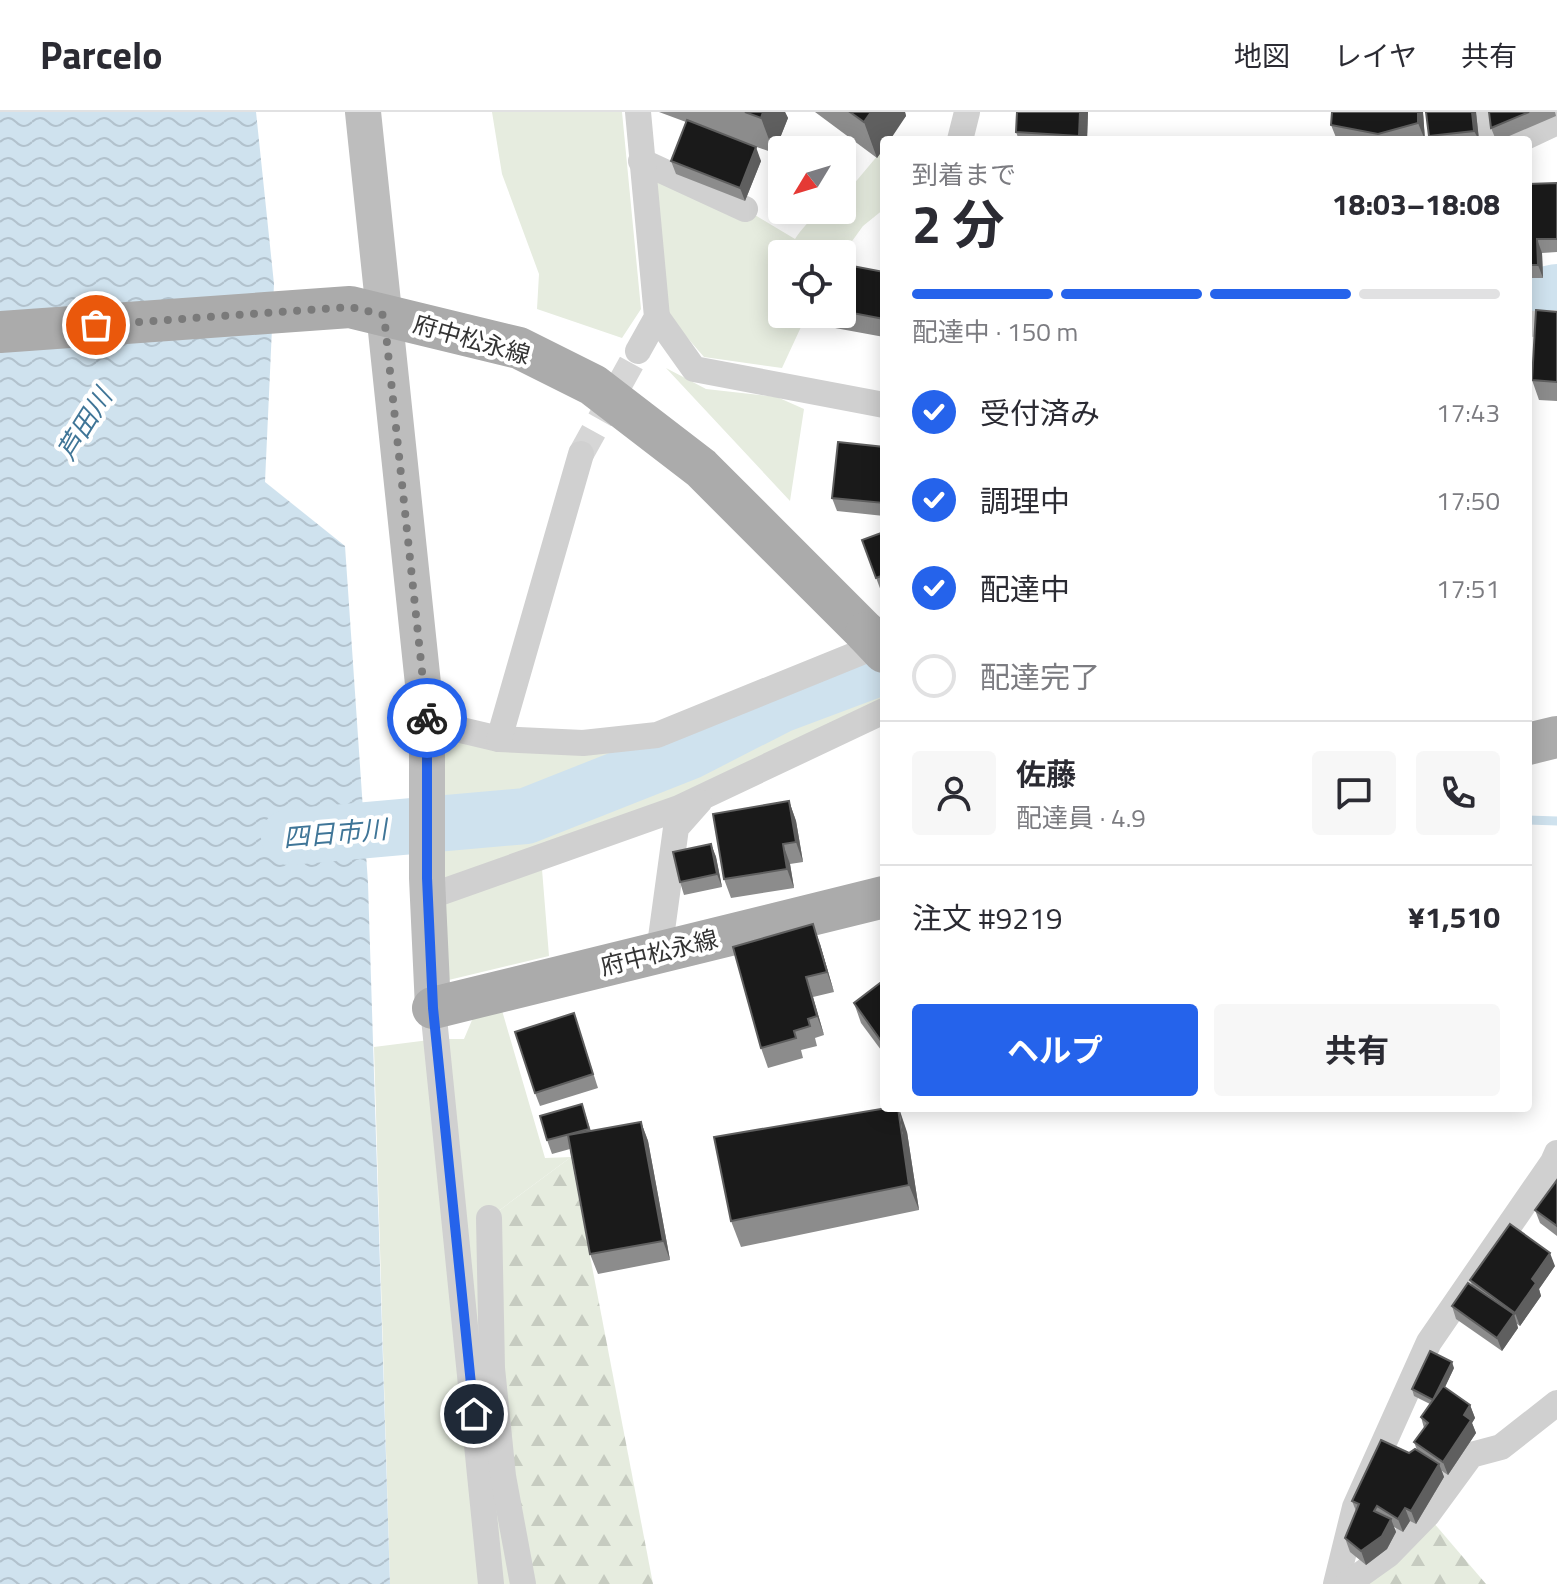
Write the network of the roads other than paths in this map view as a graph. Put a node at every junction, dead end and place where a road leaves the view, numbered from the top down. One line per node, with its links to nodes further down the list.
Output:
1 (363, 112): 11 (street)
2 (638, 112): 9 (street)
3 (967, 112): 6 (street)
4 (1487, 112): 7 (street)
5 (1557, 122): 8 (street)
6 (961, 136)
7 (1490, 136)
8 (1527, 136)
9 (641, 161): 10 (street); 12 (street)
10 (745, 209)
11 (367, 311): 15 (main road, 府中松永線); 19 (main road, 府中松永線); 21 (street)
12 (657, 317): 16 (street); 17 (street)
13 (1557, 323): 14 (street)
14 (1532, 324)
15 (0, 332)
16 (638, 351)
17 (880, 404)
18 (581, 454): 23 (street)
19 (878, 643): 23 (street)
20 (880, 713): 25 (street)
21 (427, 722): 23 (street); 26 (street)
22 (1557, 737): 24 (main road)
23 (499, 739)
24 (1532, 743)
25 (706, 795): 26 (street); 28 (street)
26 (428, 888): 29 (street)
27 (880, 898): 28 (main road, 府中松永線)
28 (659, 952): 29 (main road, 府中松永線)
29 (433, 1008): 33 (street)
30 (1557, 1153): 36 (street)
31 (489, 1218): 33 (street)
32 (1557, 1403): 37 (street)
33 (492, 1477): 34 (street); 35 (street)
34 (491, 1584)
35 (523, 1584)
36 (1336, 1584)
37 (1347, 1584)

